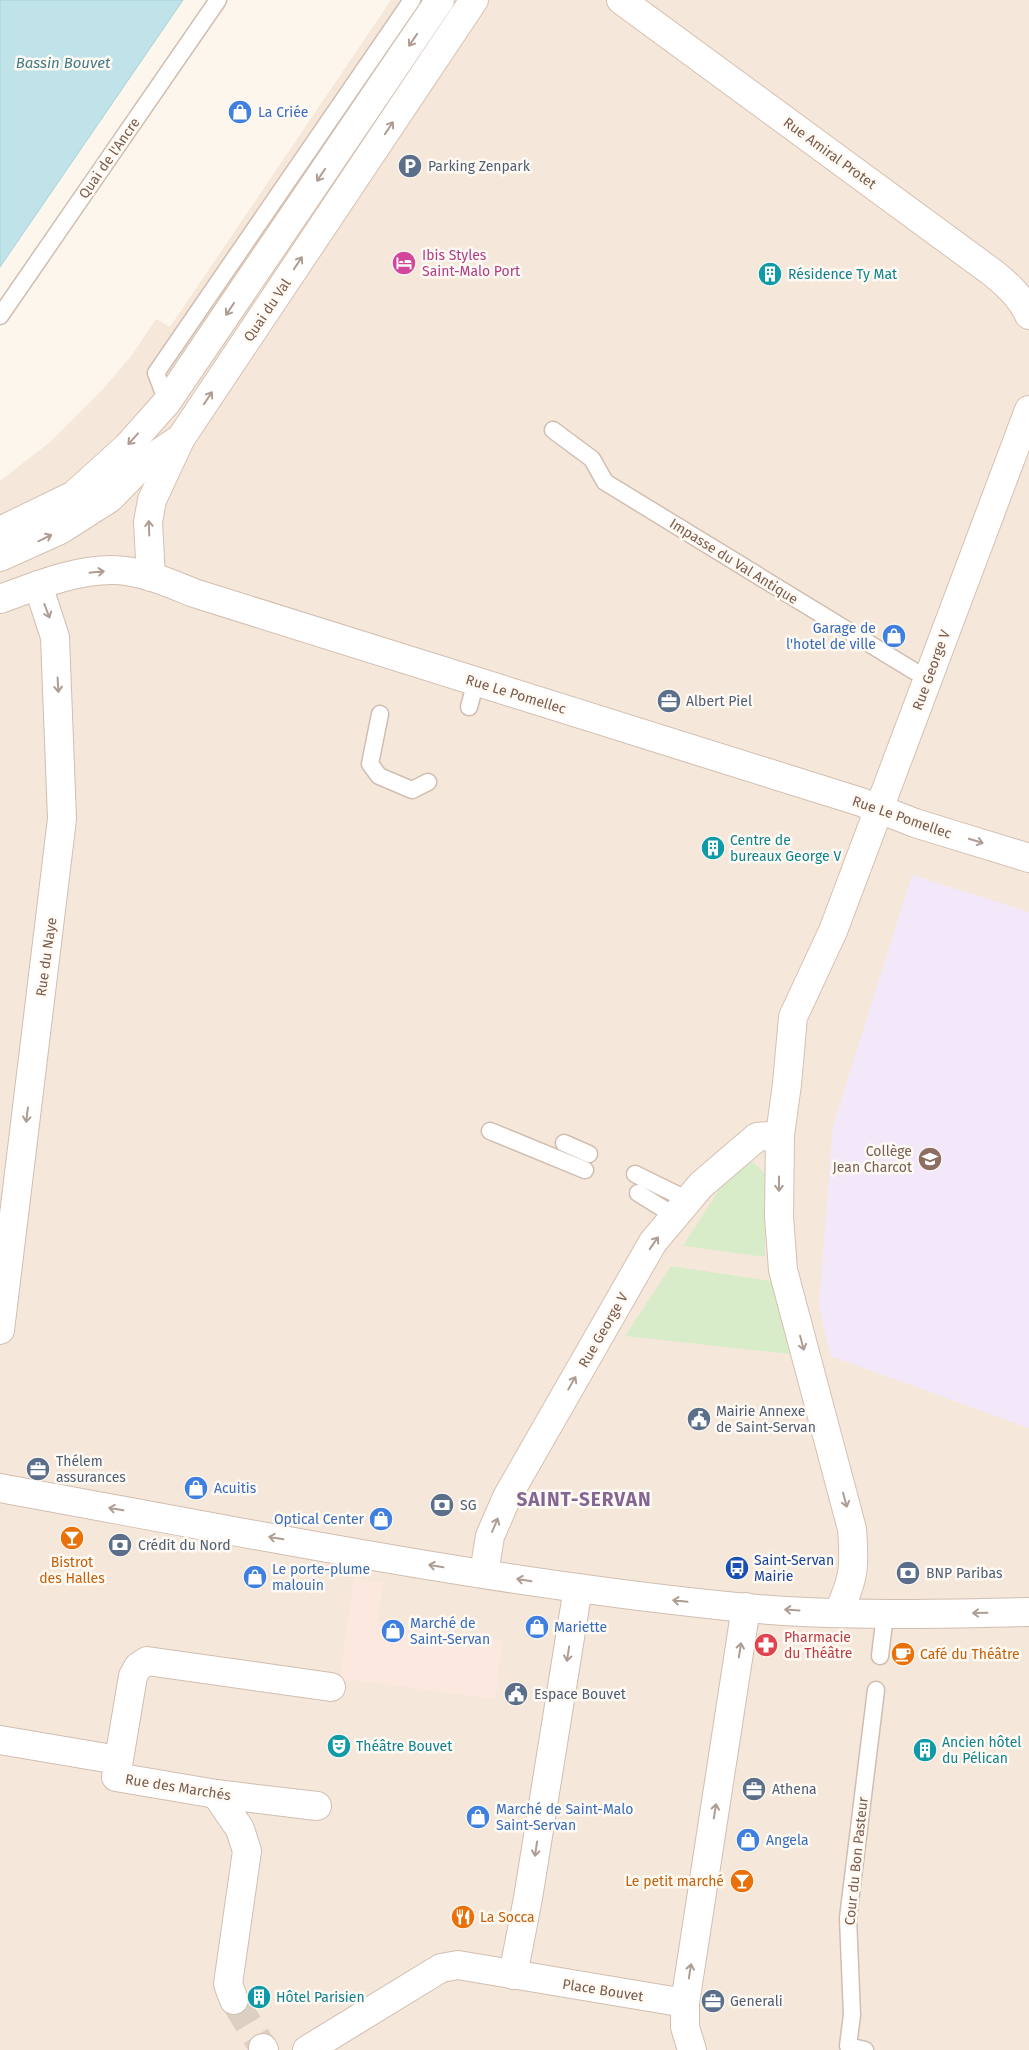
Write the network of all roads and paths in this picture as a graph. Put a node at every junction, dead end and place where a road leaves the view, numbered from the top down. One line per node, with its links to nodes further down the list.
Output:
1 (218, 0): 7 (lane, Quai de l'Ancre)
2 (412, 0): 8 (lane)
3 (440, 0): 8 (street, one-way to 8)
4 (474, 0): 11 (street, Quai du Val, one-way to 4)
5 (621, 0): 6 (street, Rue Amiral Protet)
6 (1029, 315)
7 (0, 316)
8 (168, 402): 12 (street, one-way to 12)
9 (1029, 410): 17 (street, Rue George V)
10 (553, 430): 17 (lane, Impasse du Val Antique)
11 (181, 438): 13 (street, Quai du Val, one-way to 11); 14 (street, one-way to 11)
12 (0, 531)
13 (0, 557)
14 (151, 577): 15 (street, Rue Le Pomellec, one-way to 14); 18 (street, Rue Le Pomellec)
15 (38, 585): 16 (street, Rue Le Pomellec); 32 (street, Rue du Naye, one-way to 32)
16 (0, 599)
17 (929, 676): 22 (street, Rue George V)
18 (476, 681): 19 (lane); 22 (street, Rue Le Pomellec)
19 (468, 707)
20 (380, 714): 21 (lane)
21 (428, 782)
22 (880, 809): 23 (street, Rue Le Pomellec, one-way to 23); 25 (street, Rue George V)
23 (1029, 858)
24 (490, 1131): 28 (lane)
25 (780, 1135): 31 (street, Rue George V); 38 (street, Rue George V, one-way to 38)
26 (564, 1143): 27 (lane)
27 (589, 1154)
28 (585, 1170)
29 (635, 1174): 31 (lane)
30 (638, 1193): 31 (lane)
31 (682, 1208): 34 (street, Rue George V, one-way to 31)
32 (0, 1330)
33 (0, 1488): 34 (street, one-way to 33)
34 (484, 1573): 35 (street, one-way to 34)
35 (578, 1588): 36 (street, one-way to 35); 47 (street, one-way to 47)
36 (746, 1607): 38 (street, one-way to 36); 49 (street, one-way to 36)
37 (1029, 1612): 39 (street, one-way to 39)
38 (838, 1613): 39 (street)
39 (885, 1614): 40 (lane)
40 (880, 1656)
41 (332, 1687): 44 (street)
42 (876, 1690): 52 (lane, Cour du Bon Pasteur)
43 (0, 1740): 44 (street, Rue des Marchés)
44 (118, 1760): 45 (street, Rue des Marchés)
45 (216, 1794): 46 (street, Rue des Marchés); 48 (street)
46 (317, 1806)
47 (513, 1975): 49 (street, Place Bouvet); 50 (street, Place Bouvet)
48 (234, 2000)
49 (685, 2003): 51 (street)
50 (307, 2050)
51 (692, 2050)
52 (865, 2050)

